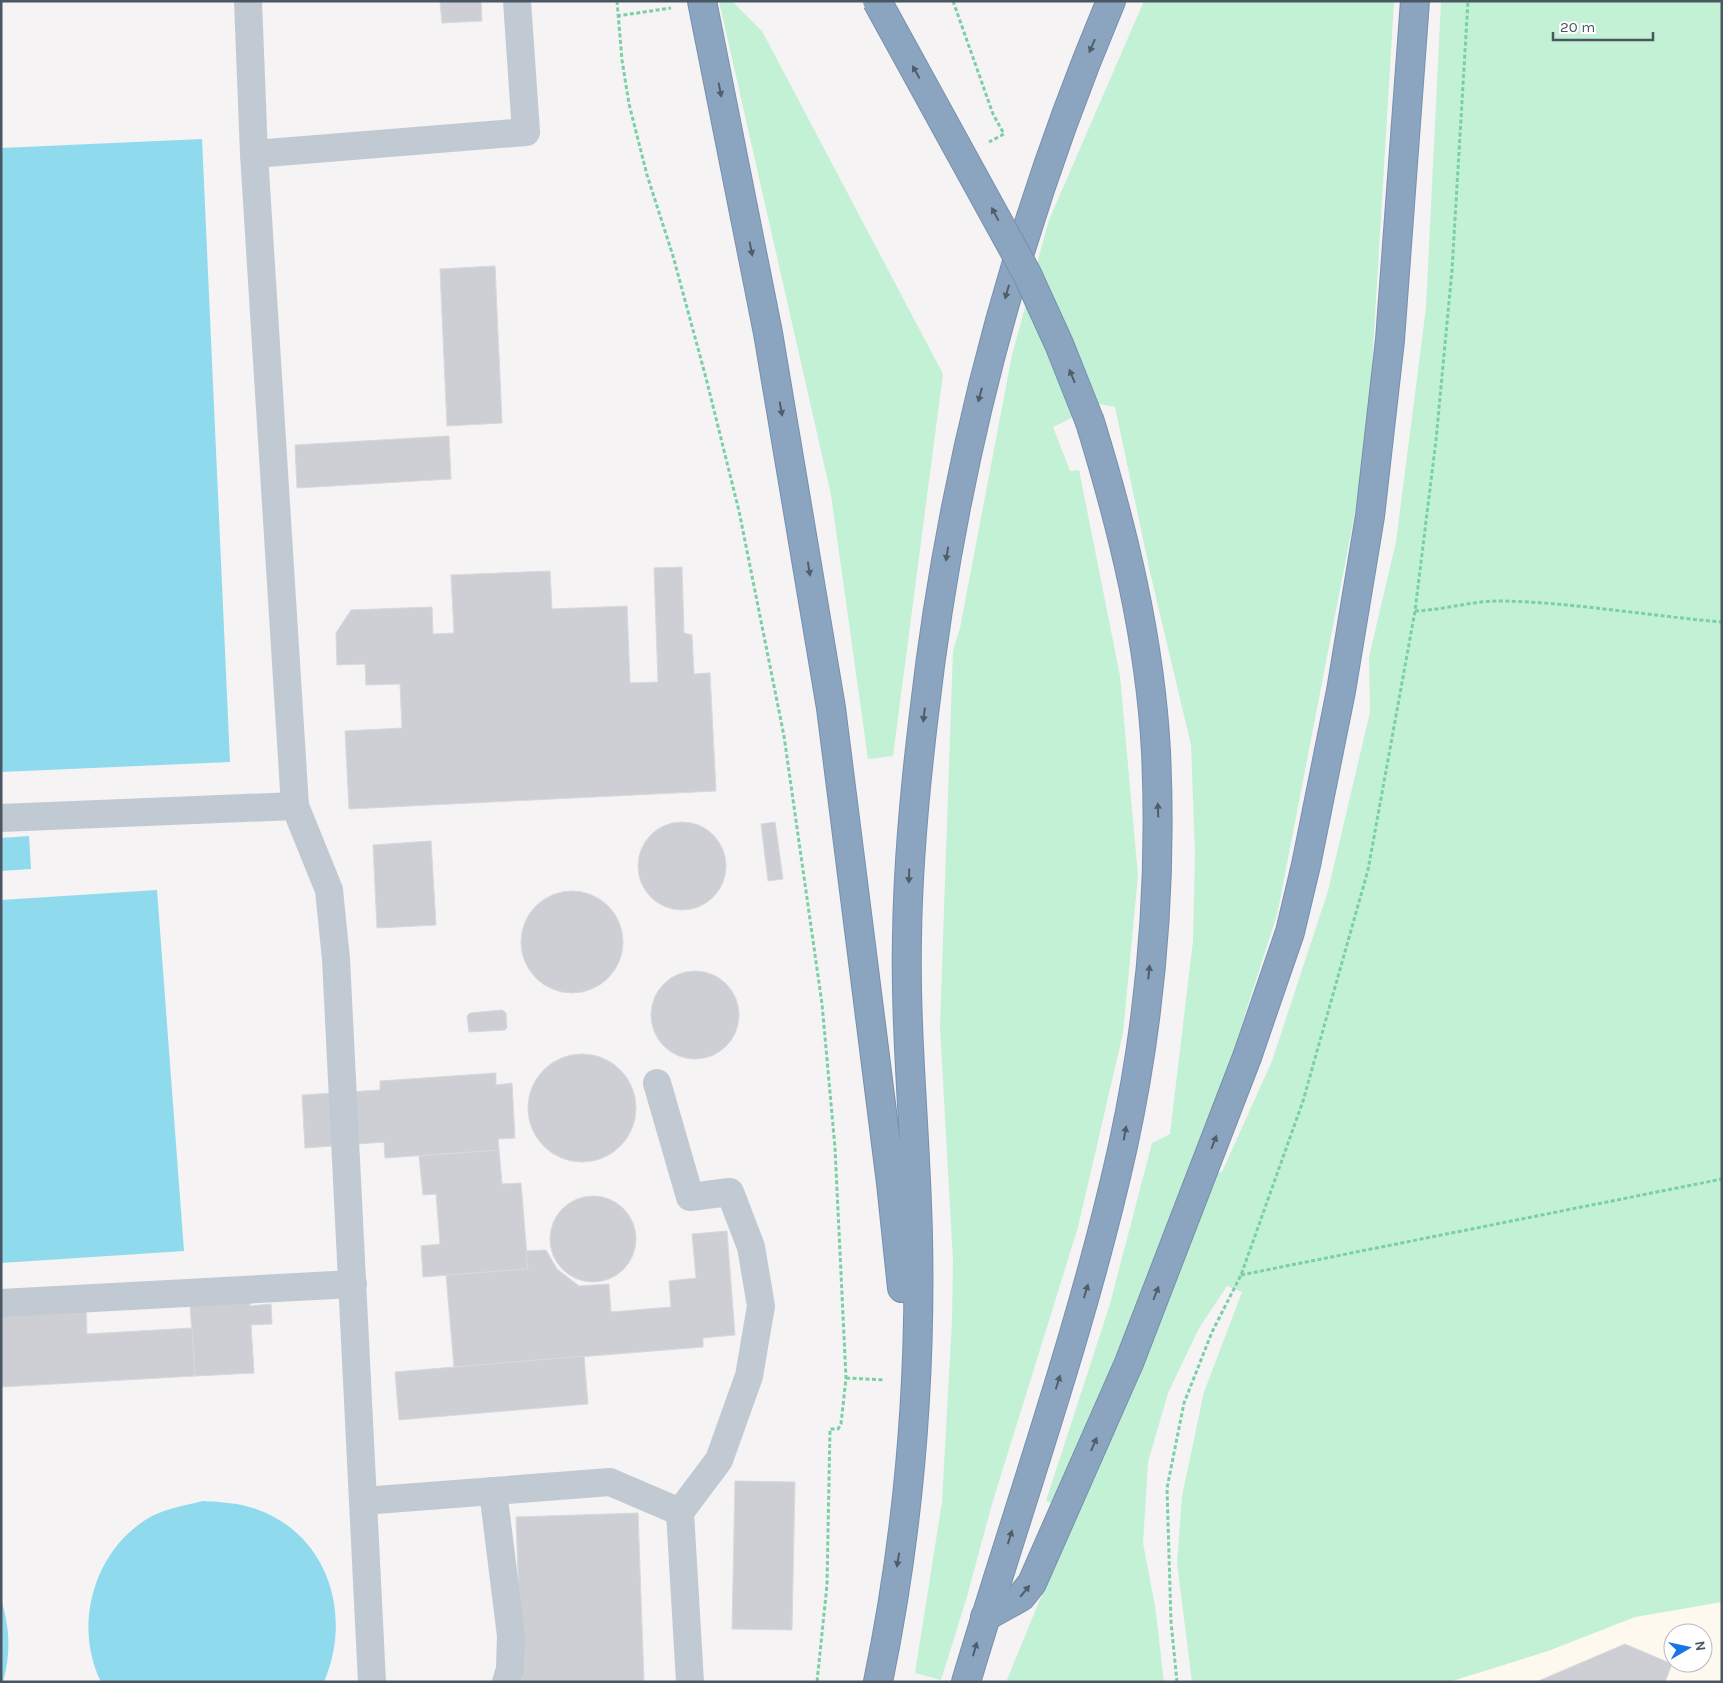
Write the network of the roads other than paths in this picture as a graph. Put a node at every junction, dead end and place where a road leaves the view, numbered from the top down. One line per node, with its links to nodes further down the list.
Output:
1 (248, 1): 7 (lane)
2 (517, 1): 7 (lane)
3 (877, 1): 17 (highway, one-way to 3, bridge)
4 (1111, 1): 16 (highway, one-way to 16)
5 (1416, 1): 17 (highway, one-way to 5)
6 (690, 4): 16 (highway, one-way to 16)
7 (254, 154): 8 (lane)
8 (295, 806): 9 (lane); 11 (lane)
9 (1, 818)
10 (657, 1083): 15 (lane)
11 (353, 1284): 12 (lane); 14 (lane)
12 (1, 1303)
13 (493, 1491): 14 (lane); 15 (lane); 19 (lane)
14 (363, 1501): 18 (lane)
15 (680, 1512): 20 (lane)
16 (904, 1512): 21 (highway, one-way to 21)
17 (985, 1617): 22 (highway, one-way to 17)
18 (372, 1682)
19 (506, 1682)
20 (690, 1682)
21 (878, 1682)
22 (966, 1682)

